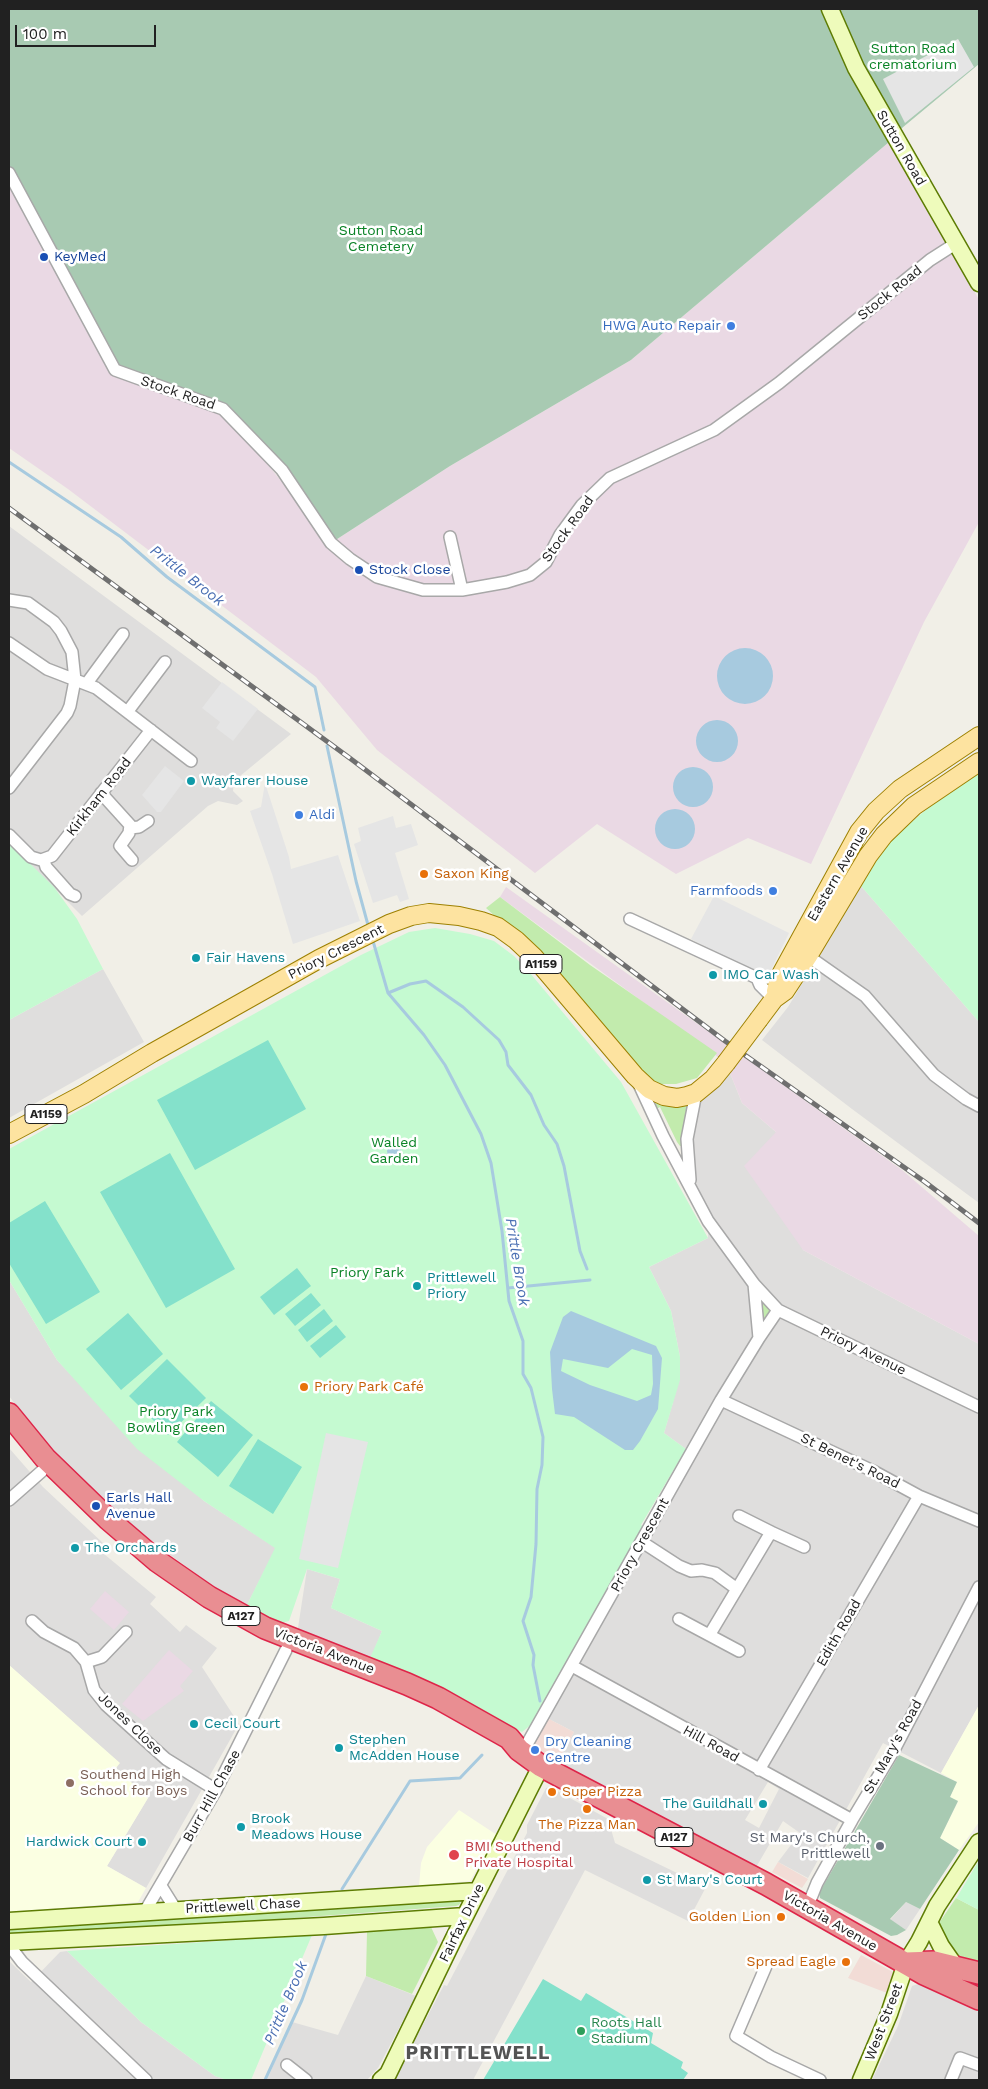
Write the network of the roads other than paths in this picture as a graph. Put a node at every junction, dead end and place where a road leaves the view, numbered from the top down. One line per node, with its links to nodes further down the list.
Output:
1 (830, 9): 3 (street, Sutton Road)
2 (9, 173): 6 (street, Stock Road)
3 (956, 244): 4 (street, Sutton Road); 6 (street, Stock Road)
4 (979, 283)
5 (450, 537): 6 (street)
6 (462, 590)
7 (9, 600): 11 (street)
8 (123, 634): 12 (street)
9 (12, 649): 11 (street)
10 (165, 662): 13 (street)
11 (75, 680): 12 (street); 18 (street)
12 (87, 682): 13 (street)
13 (128, 711): 14 (street)
14 (151, 730): 16 (street); 19 (street, Kirkham Road)
15 (979, 736): 29 (main road, Eastern Avenue)
16 (191, 761)
17 (979, 762): 27 (main road, Eastern Avenue)
18 (9, 788)
19 (101, 793): 21 (street); 23 (street, Kirkham Road)
20 (148, 821): 21 (street)
21 (130, 828): 24 (street)
22 (9, 835): 23 (street)
23 (44, 860): 25 (street)
24 (132, 860)
25 (74, 896)
26 (630, 919): 28 (street)
27 (808, 956): 30 (main road, Eastern Avenue); 33 (street)
28 (757, 978): 29 (street); 30 (street)
29 (780, 978): 30 (main road, Eastern Avenue)
30 (774, 999): 32 (main road, Eastern Avenue, bridge)
31 (635, 1076): 32 (main road, Priory Crescent / A1159); 34 (main road, Priory Crescent / A1159); 35 (street, Priory Crescent)
32 (696, 1093): 35 (street, Priory Crescent)
33 (979, 1106)
34 (9, 1134)
35 (690, 1187): 36 (street, Priory Crescent)
36 (754, 1284): 37 (street, Priory Avenue); 38 (street)
37 (778, 1310): 38 (street, Priory Crescent); 40 (street, Priory Avenue)
38 (759, 1338): 39 (street, Priory Crescent)
39 (721, 1400): 44 (street, St Benet's Road); 49 (street, Priory Crescent)
40 (979, 1407)
41 (9, 1414): 61 (highway, Victoria Avenue / A127)
42 (9, 1432): 43 (highway, Victoria Avenue / A127)
43 (42, 1471): 45 (street); 57 (highway, Victoria Avenue / A127)
44 (919, 1496): 47 (street, St Benet's Road); 63 (street, Edith Road)
45 (9, 1500)
46 (738, 1516): 48 (street)
47 (979, 1521)
48 (771, 1532): 50 (street); 52 (street)
49 (642, 1542): 52 (street); 60 (street, Priory Crescent)
50 (804, 1547)
51 (979, 1587): 65 (street, St. Mary's Road)
52 (737, 1589): 56 (street)
53 (679, 1619): 56 (street)
54 (32, 1622): 59 (street)
55 (126, 1632): 59 (street)
56 (710, 1634): 58 (street)
57 (286, 1650): 61 (highway, Victoria Avenue / A127); 64 (street, Burr Hill Chase)
58 (739, 1651)
59 (86, 1662): 64 (street, Jones Close)
60 (572, 1666): 61 (street, Priory Crescent); 63 (street, Hill Road)
61 (520, 1751): 62 (highway, Victoria Avenue / A127)
62 (541, 1766): 68 (street, Fairfax Drive); 69 (highway, Victoria Avenue / A127)
63 (759, 1770): 65 (street, Hill Road)
64 (216, 1790): 67 (street, Burr Hill Chase)
65 (852, 1820): 69 (street, St. Mary's Road)
66 (979, 1842): 75 (street, West Street)
67 (161, 1886): 70 (street); 71 (street, Burr Hill Chase)
68 (478, 1891): 70 (street, Prittlewell Chase); 72 (street, Fairfax Drive)
69 (807, 1908): 80 (highway, Victoria Avenue / A127)
70 (176, 1910): 71 (street, Prittlewell Chase)
71 (144, 1913): 74 (street, Prittlewell Chase)
72 (465, 1916): 73 (street, Prittlewell Chase); 76 (street, Fairfax Drive)
73 (444, 1918): 76 (street); 77 (street, Prittlewell Chase)
74 (9, 1921)
75 (929, 1922): 80 (street, West Street); 82 (street)
76 (455, 1936): 89 (street, Fairfax Drive)
77 (32, 1941): 78 (street, Prittlewell Chase); 79 (street)
78 (9, 1944): 79 (street)
79 (22, 1962): 87 (street)
80 (906, 1963): 82 (highway); 84 (highway, Victoria Avenue / A127); 91 (street, West Street)
81 (766, 1966): 90 (street)
82 (955, 1966): 83 (highway)
83 (979, 1973)
84 (979, 1999)
85 (287, 2065): 88 (street)
86 (979, 2065): 92 (street)
87 (146, 2080)
88 (306, 2080)
89 (381, 2080)
90 (820, 2080)
91 (861, 2080)
92 (950, 2080)

